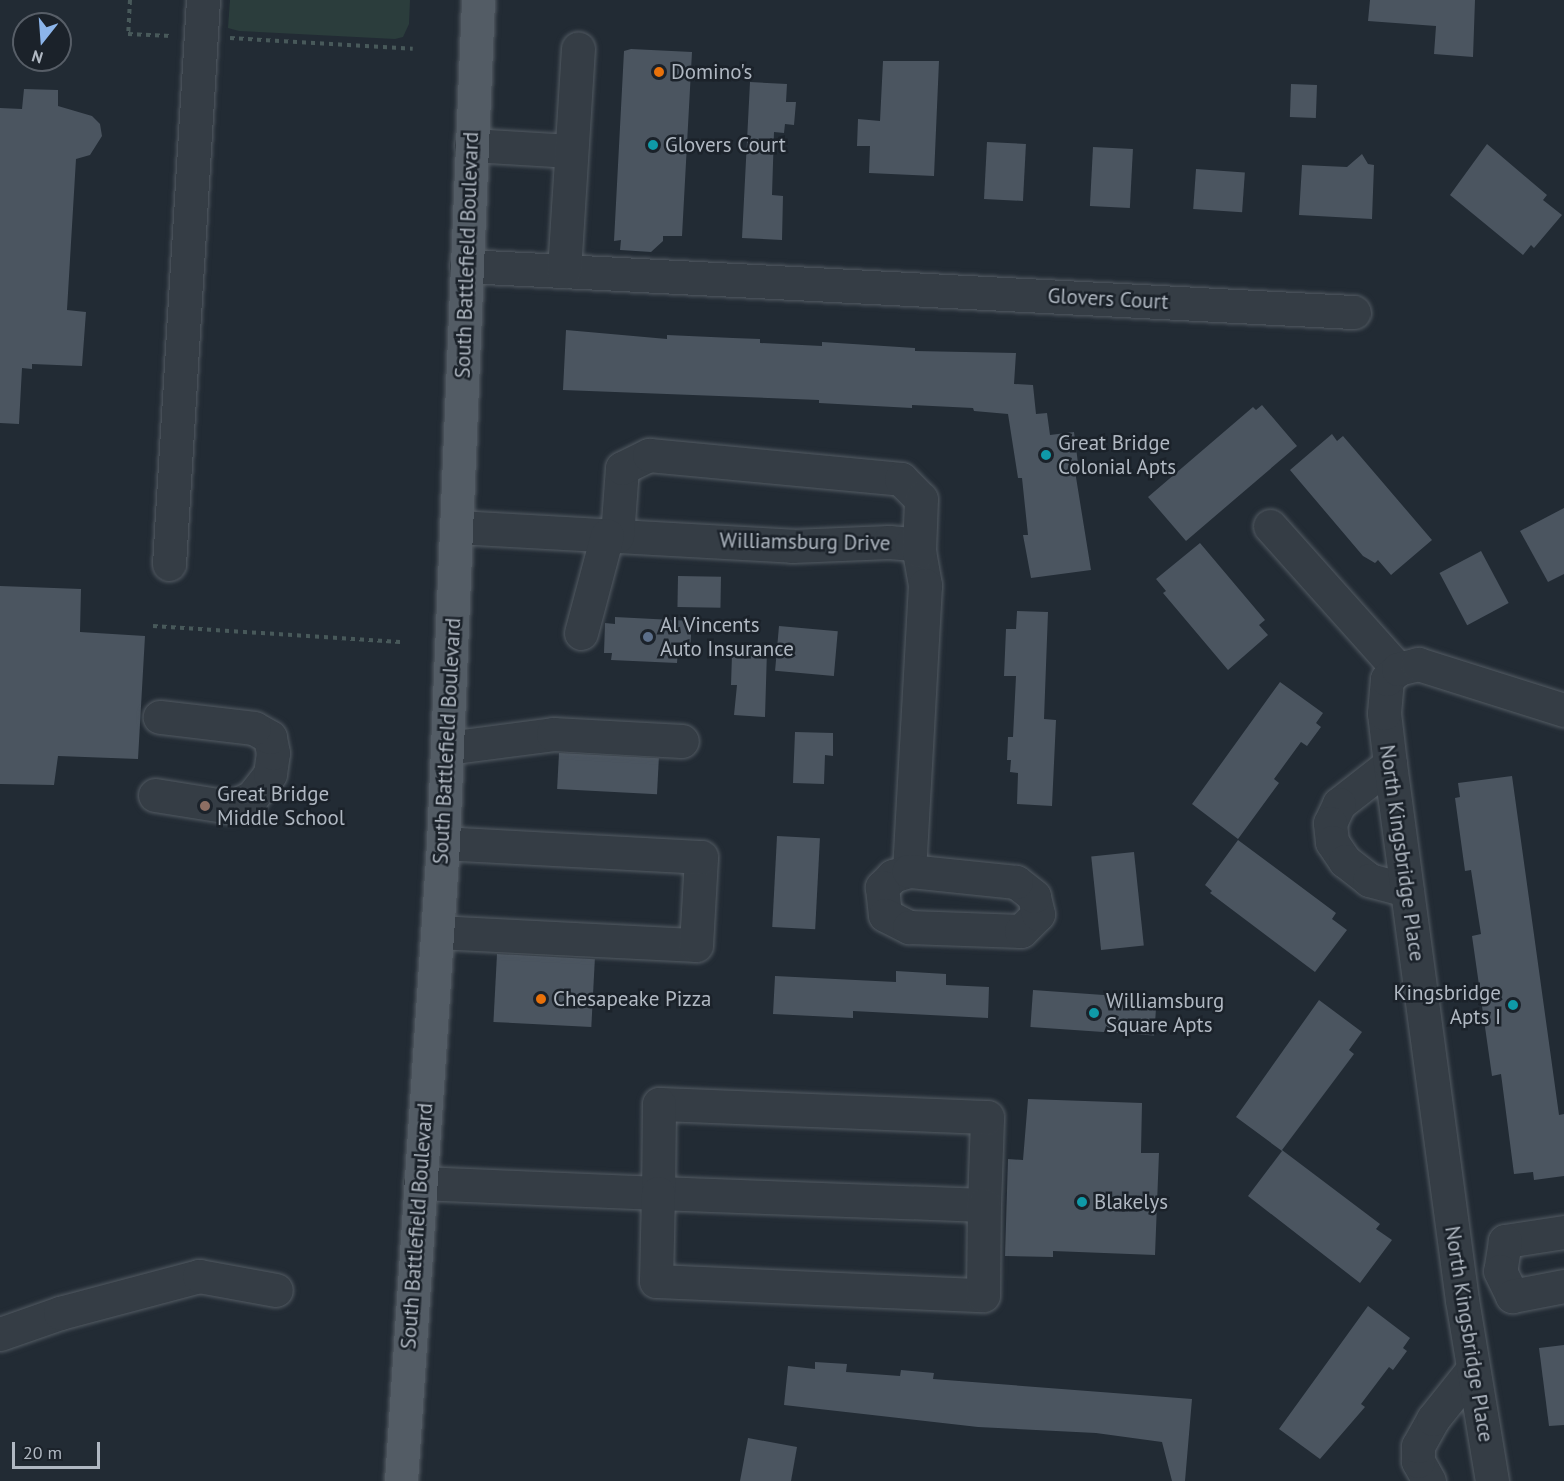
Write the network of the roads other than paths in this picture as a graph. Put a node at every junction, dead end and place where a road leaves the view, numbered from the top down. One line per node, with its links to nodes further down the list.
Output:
1 (203, 0): 13 (street)
2 (478, 0): 4 (main road, South Battlefield Boulevard)
3 (578, 48): 5 (street)
4 (471, 145): 5 (street); 6 (main road, South Battlefield Boulevard)
5 (572, 152): 7 (street)
6 (466, 266): 7 (street, Glovers Court); 10 (main road, South Battlefield Boulevard)
7 (564, 271): 8 (street, Glovers Court)
8 (1353, 312)
9 (1270, 526): 15 (street)
10 (458, 527): 11 (street, Williamsburg Drive); 19 (main road, South Battlefield Boulevard)
11 (612, 535): 12 (street, Williamsburg Drive); 12 (street); 14 (street)
12 (919, 551): 23 (street, Williamsburg Drive)
13 (169, 564)
14 (581, 633)
15 (1398, 669): 16 (street); 20 (street, North Kingsbridge Place)
16 (1564, 710)
17 (160, 717): 21 (street)
18 (682, 741): 19 (street)
19 (447, 748): 22 (main road, South Battlefield Boulevard)
20 (1390, 764): 24 (street, North Kingsbridge Place); 24 (street)
21 (155, 795)
22 (443, 843): 25 (main road, South Battlefield Boulevard); 25 (street)
23 (909, 871)
24 (1407, 890): 31 (street, North Kingsbridge Place)
25 (438, 932): 26 (main road, South Battlefield Boulevard)
26 (420, 1183): 27 (street); 36 (main road, South Battlefield Boulevard)
27 (658, 1193): 28 (street); 28 (street); 28 (street)
28 (984, 1205)
29 (1564, 1232): 30 (street)
30 (1500, 1271): 31 (street); 32 (street)
31 (1459, 1277): 35 (street, North Kingsbridge Place)
32 (1564, 1286)
33 (276, 1290): 34 (street)
34 (0, 1334)
35 (1472, 1370): 37 (street); 38 (street, North Kingsbridge Place)
36 (401, 1481)
37 (1429, 1481)
38 (1492, 1481)

